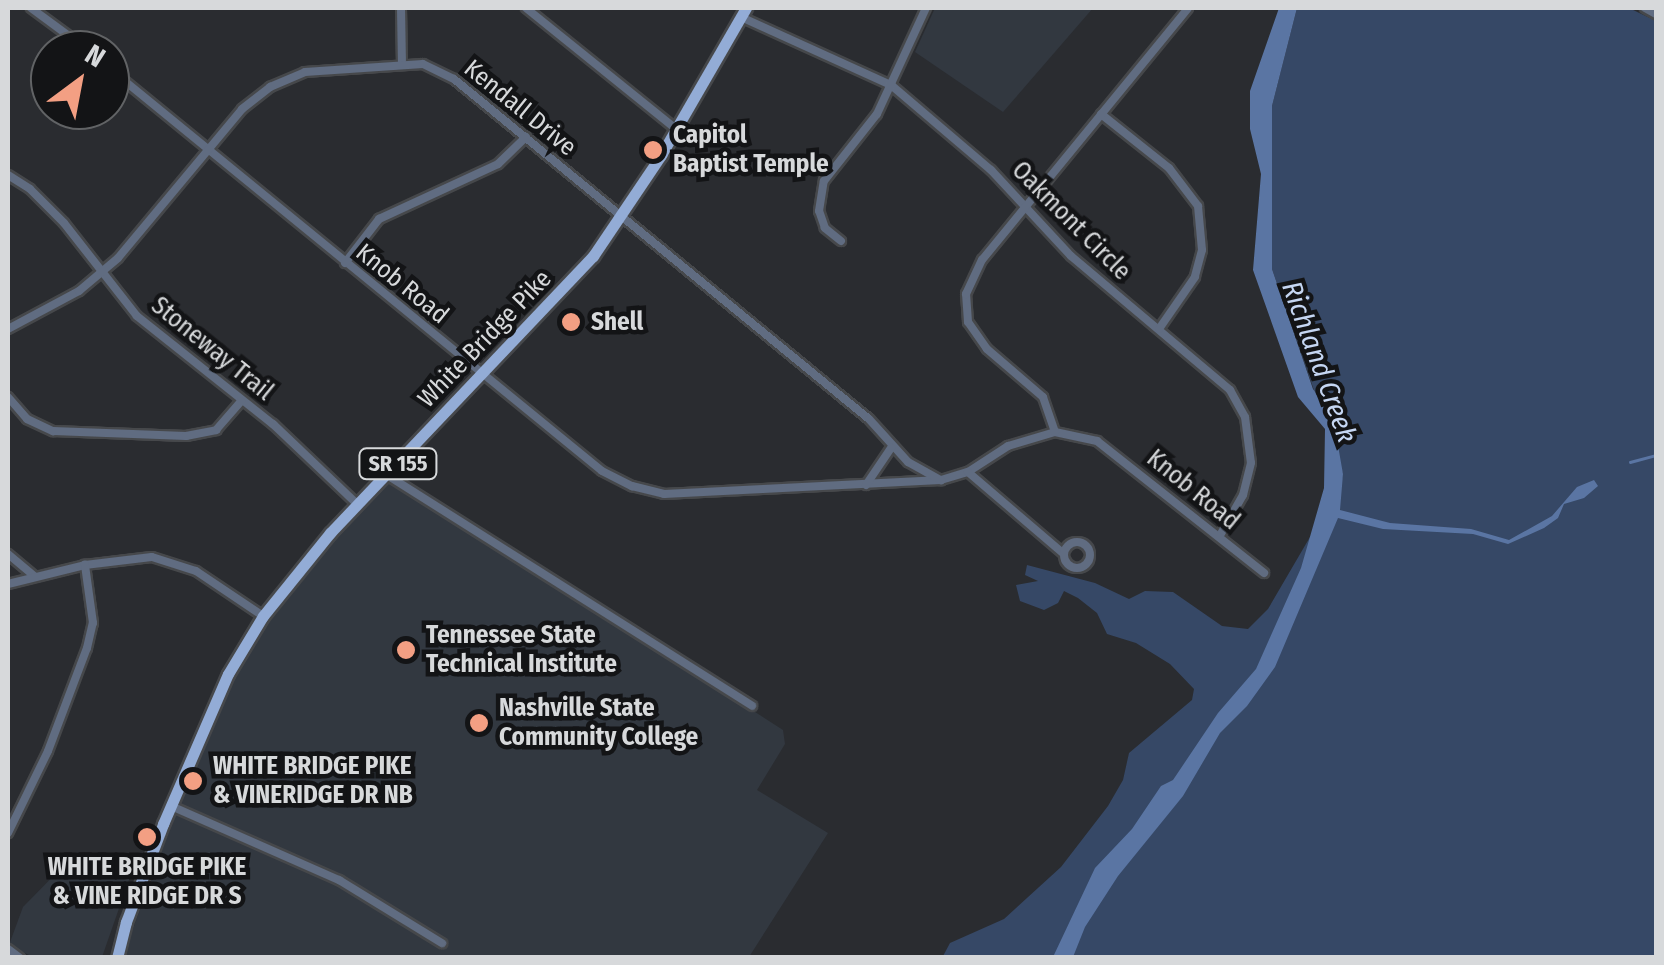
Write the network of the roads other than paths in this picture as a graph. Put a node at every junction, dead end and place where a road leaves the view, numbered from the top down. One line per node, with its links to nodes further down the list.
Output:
1 (31, 8): 9 (street)
2 (401, 8): 10 (street)
3 (526, 8): 14 (street)
4 (926, 8): 11 (street)
5 (1188, 8): 13 (street)
6 (1645, 8): 8 (street)
7 (743, 12): 11 (street, Oakmont Circle); 14 (main road, White Bridge Pike / SR 155)
8 (1656, 14)
9 (61, 30)
10 (402, 63): 15 (street, Kendall Drive); 16 (street, Kendall Drive)
11 (890, 85): 18 (street, Oakmont Circle); 20 (street)
12 (130, 86): 16 (street, Knob Road)
13 (1101, 114): 18 (street); 23 (street)
14 (676, 129): 19 (main road, White Bridge Pike / SR 155)
15 (526, 137): 19 (street, Kendall Drive); 21 (street)
16 (208, 151): 21 (street, Knob Road); 22 (street, Kendall Drive)
17 (8, 175): 22 (street, Stoneway Trail)
18 (1026, 206): 23 (street, Oakmont Circle); 28 (street)
19 (622, 217): 25 (main road, White Bridge Pike / SR 155); 29 (street, Kendall Drive)
20 (840, 241)
21 (345, 263): 25 (street, Knob Road)
22 (102, 273): 24 (street, Kendall Drive); 27 (street, Stoneway Trail)
23 (1159, 328): 35 (street, Oakmont Circle)
24 (8, 329)
25 (483, 376): 31 (main road, White Bridge Pike / SR 155); 33 (street, Knob Road)
26 (8, 397): 27 (street)
27 (242, 401): 34 (street, Stoneway Trail)
28 (1056, 432): 30 (street, Knob Road); 35 (street, Knob Road)
29 (891, 448): 32 (street, Kendall Drive); 33 (street)
30 (968, 472): 32 (street, Knob Road); 36 (street)
31 (388, 475): 34 (main road, White Bridge Pike / SR 155); 43 (street)
32 (941, 480): 33 (street, Knob Road)
33 (866, 485)
34 (358, 505): 42 (main road, White Bridge Pike / SR 155)
35 (1219, 537): 39 (street, Knob Road)
36 (1064, 553)
37 (8, 554): 40 (street)
38 (86, 565): 40 (street); 42 (street); 45 (street)
39 (1264, 573)
40 (35, 578): 41 (street)
41 (8, 584)
42 (263, 616): 44 (main road, White Bridge Pike / SR 155)
43 (752, 706)
44 (171, 806): 46 (street); 49 (main road, White Bridge Pike / SR 155)
45 (8, 834)
46 (442, 943)
47 (8, 949): 48 (street)
48 (20, 958)
49 (117, 958)

